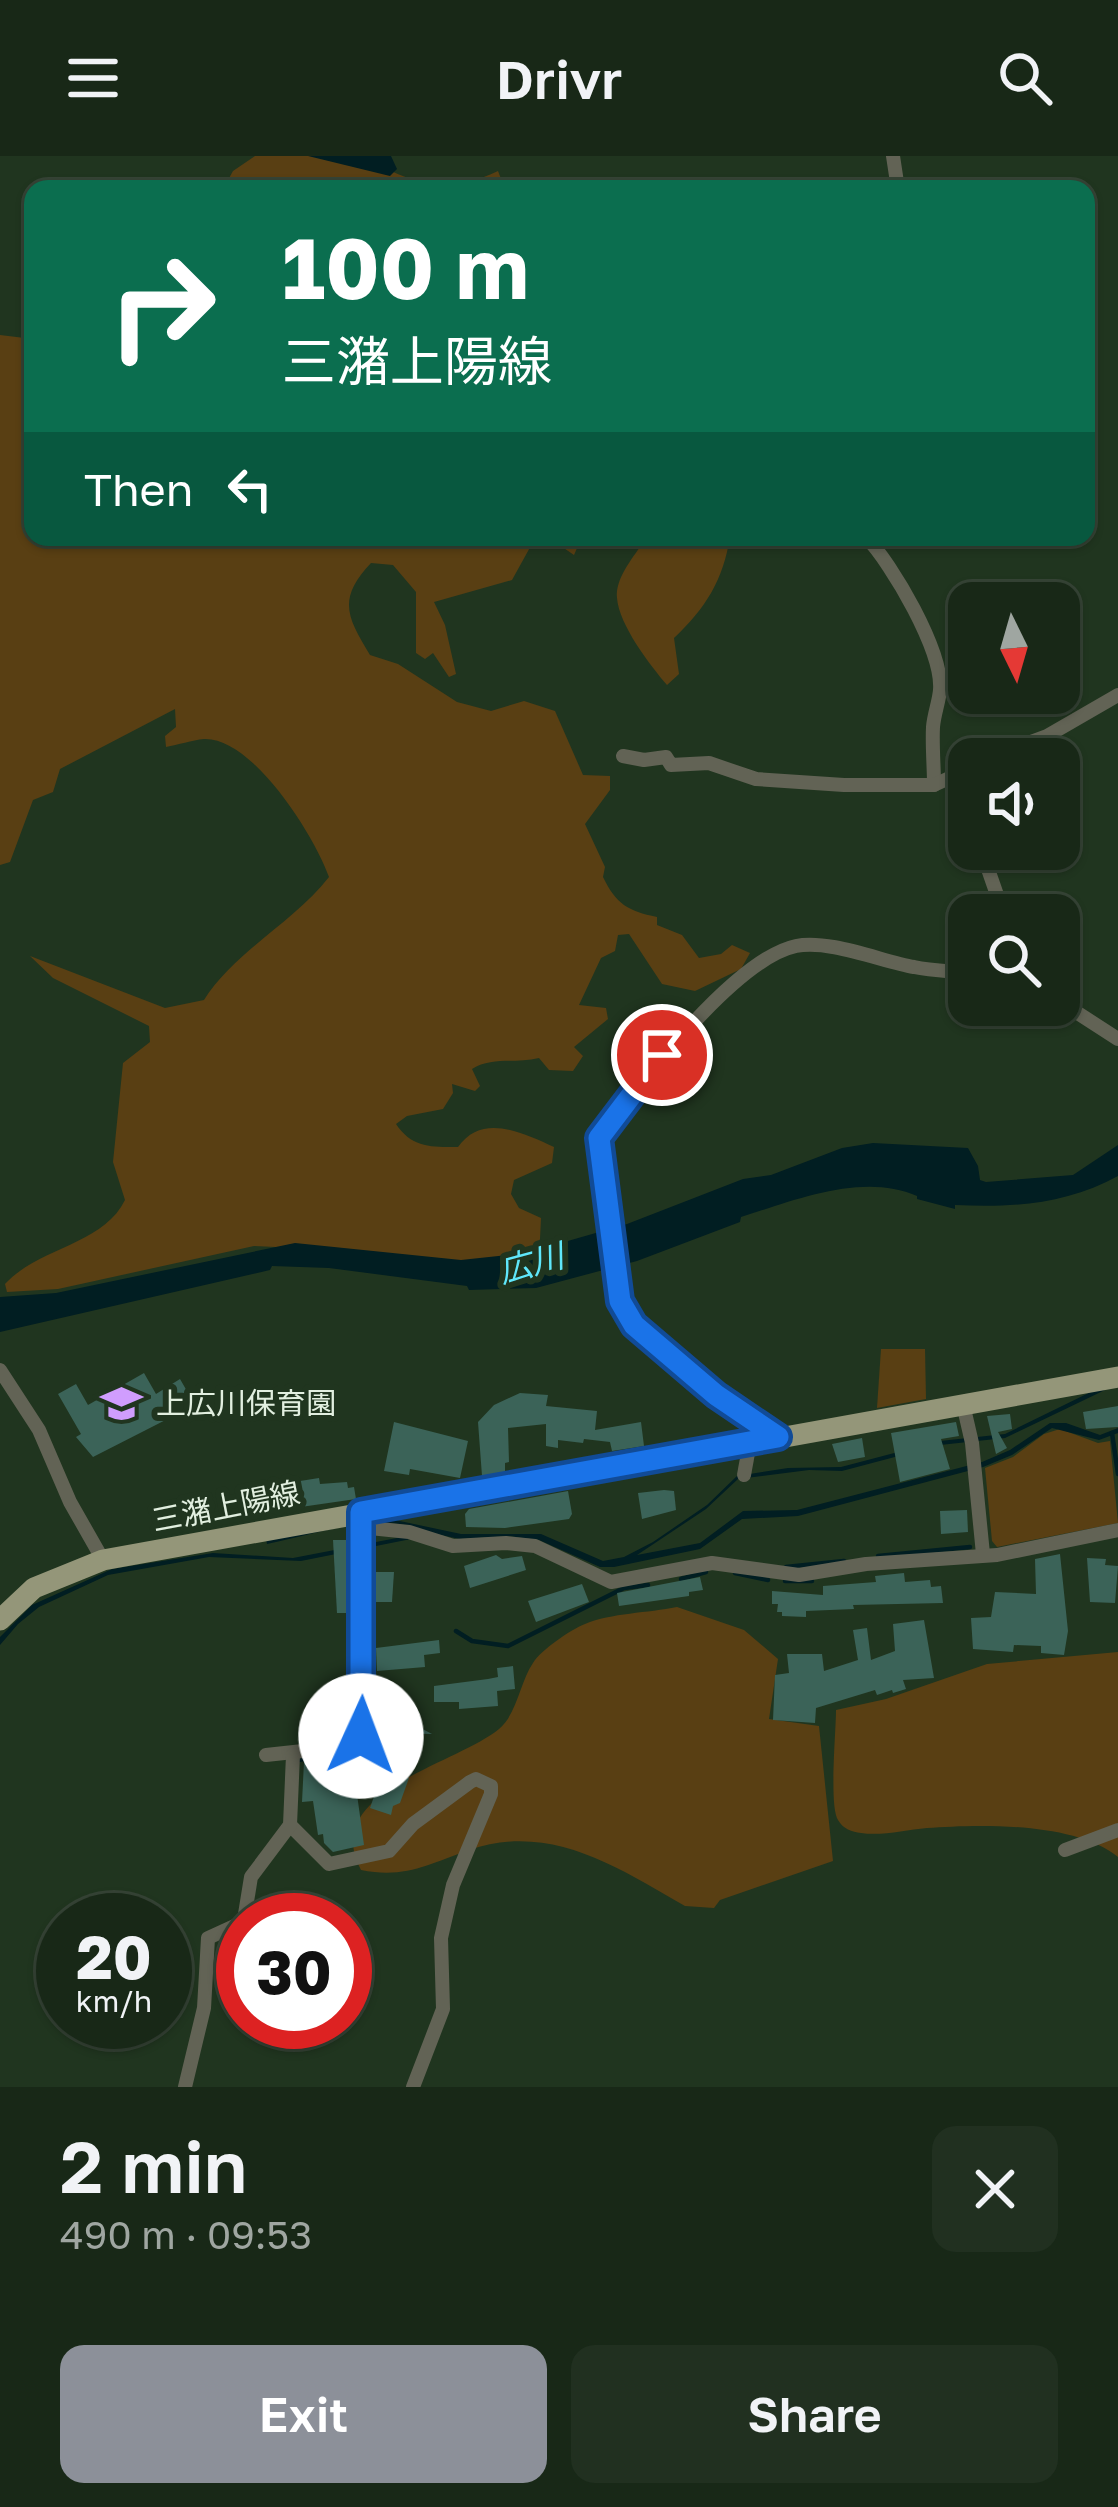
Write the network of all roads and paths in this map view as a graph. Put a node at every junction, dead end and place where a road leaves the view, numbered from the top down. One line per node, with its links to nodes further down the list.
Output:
1 (875, 546): 6 (street)
2 (1118, 695): 3 (street)
3 (1042, 738)
4 (623, 756): 6 (street)
5 (948, 779): 6 (street)
6 (934, 785)
7 (948, 972): 13 (street)
8 (1080, 1015): 9 (street)
9 (1118, 1040)
10 (0, 1370): 19 (street)
11 (1118, 1377): 12 (main road, 三潴上陽線)
12 (963, 1404): 13 (main road, 三潴上陽線); 18 (street)
13 (778, 1437): 14 (main road, 三潴上陽線)
14 (750, 1442): 15 (street); 16 (main road, 三潴上陽線)
15 (744, 1475)
16 (361, 1519): 18 (street); 19 (main road, 三潴上陽線); 22 (street)
17 (1118, 1530): 18 (street)
18 (983, 1554)
19 (103, 1560): 20 (main road, 三潴上陽線)
20 (0, 1621)
21 (266, 1755): 22 (street)
22 (293, 1755): 23 (street)
23 (290, 1825): 26 (street); 29 (street)
24 (1118, 1830): 25 (street)
25 (1065, 1850)
26 (248, 1893)
27 (216, 1934): 28 (street)
28 (185, 2087)
29 (413, 2087)

